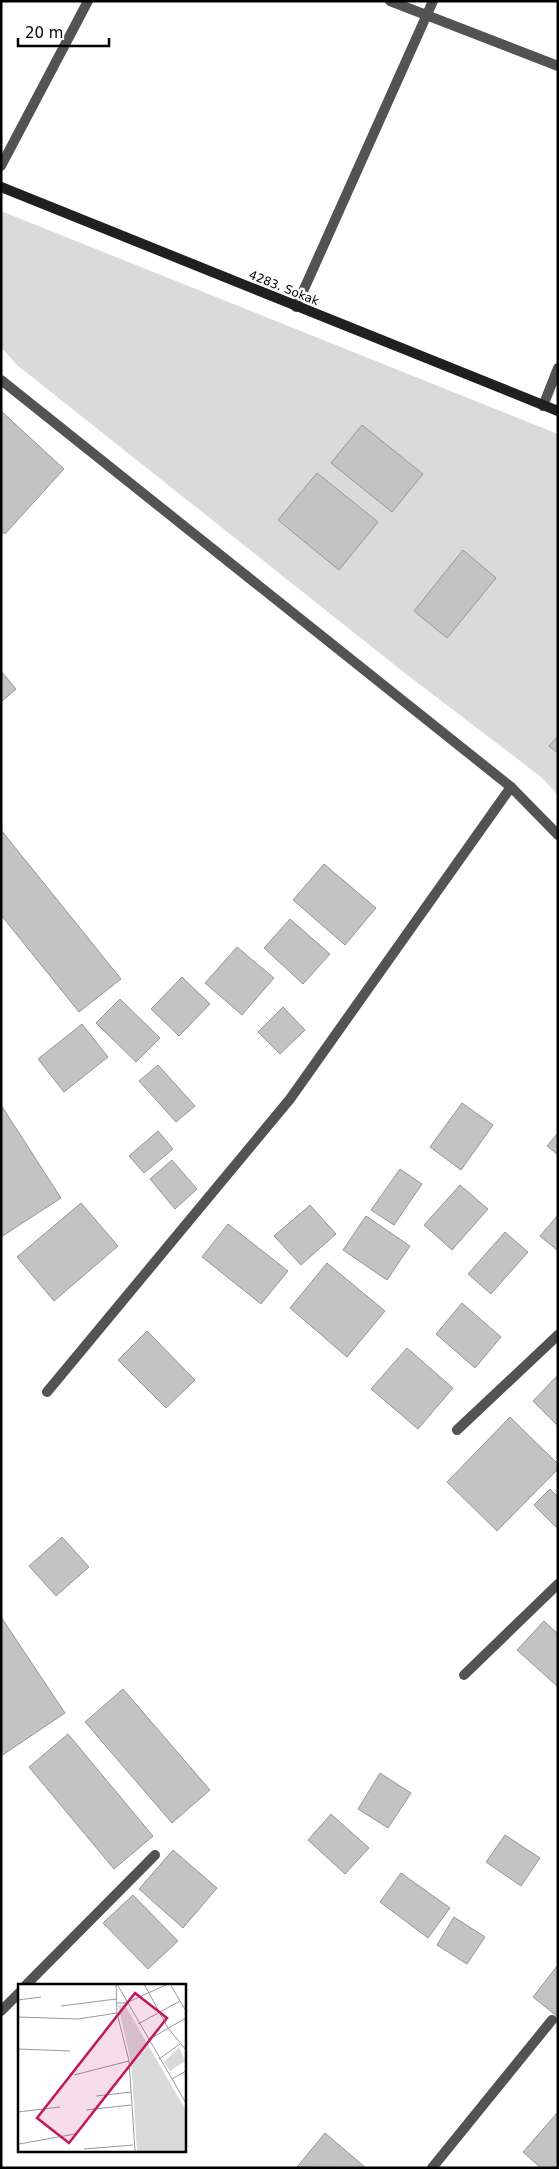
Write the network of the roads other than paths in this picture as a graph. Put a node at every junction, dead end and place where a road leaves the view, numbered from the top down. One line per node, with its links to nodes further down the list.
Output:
1 (88, 1): 6 (street)
2 (390, 1): 4 (street)
3 (433, 1): 4 (street)
4 (426, 16): 5 (street); 8 (street)
5 (558, 66)
6 (1, 166)
7 (1, 187): 8 (street, 4283. Sokak)
8 (296, 307): 11 (street, 4283. Sokak)
9 (558, 368): 11 (street)
10 (1, 380): 13 (street)
11 (544, 406): 12 (street, 4283. Sokak)
12 (558, 411)
13 (511, 787): 14 (street); 16 (street)
14 (558, 835)
15 (558, 1335): 17 (street)
16 (47, 1392)
17 (457, 1430)
18 (558, 1584): 19 (street)
19 (464, 1675)
20 (155, 1855): 21 (street)
21 (27, 1984)
22 (18, 1994): 23 (street)
23 (1, 2010)
24 (552, 2020): 25 (street)
25 (432, 2168)

